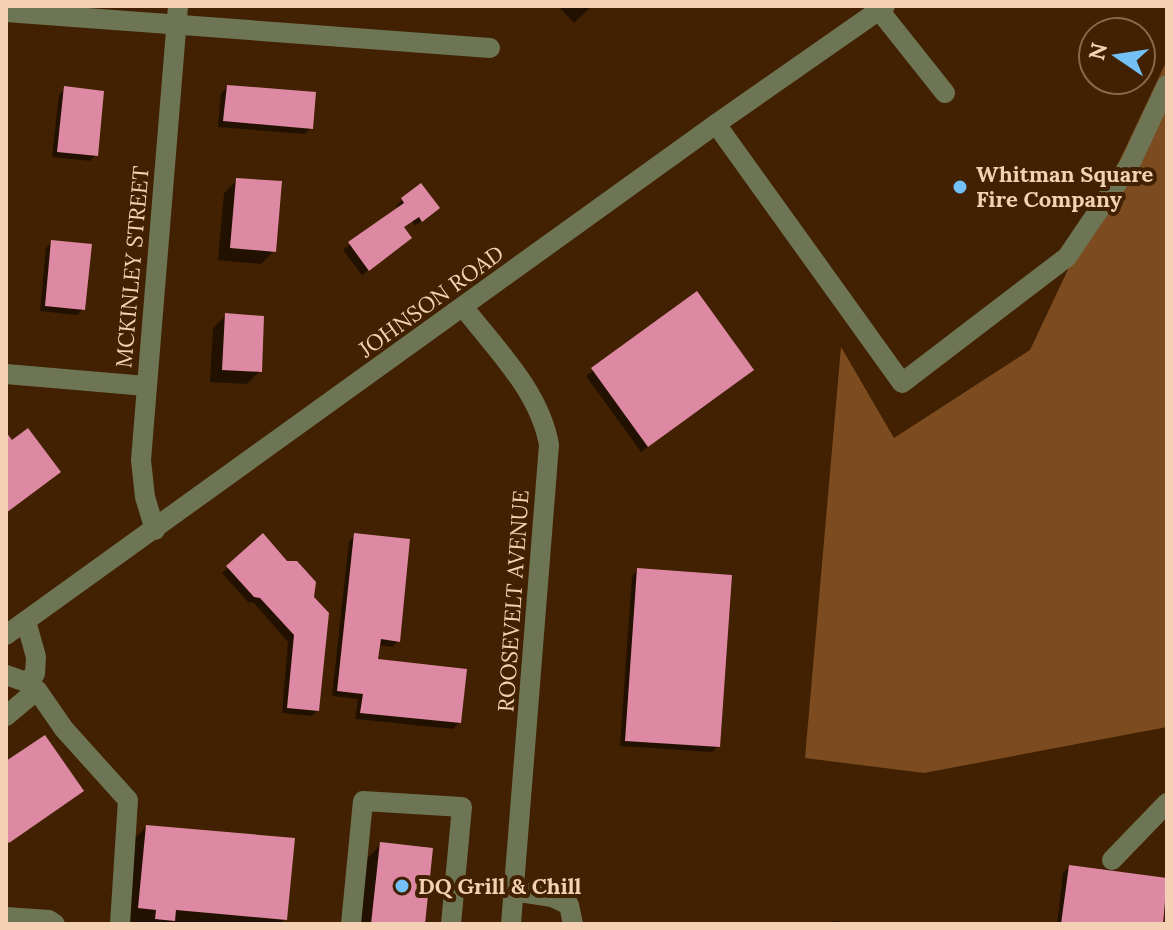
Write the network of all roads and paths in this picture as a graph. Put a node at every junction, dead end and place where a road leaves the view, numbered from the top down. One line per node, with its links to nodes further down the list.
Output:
1 (882, 8): 6 (street); 7 (street, JOHNSON ROAD)
2 (6, 12): 3 (street)
3 (177, 16): 4 (street); 10 (street, MCKINLEY STREET)
4 (490, 48)
5 (1167, 85): 7 (street)
6 (945, 93)
7 (716, 124): 8 (street, JOHNSON ROAD)
8 (464, 308): 11 (street, JOHNSON ROAD); 19 (street, ROOSEVELT AVENUE)
9 (6, 374): 10 (street)
10 (146, 386): 11 (street, MCKINLEY STREET)
11 (155, 530): 12 (street, JOHNSON ROAD)
12 (26, 621): 13 (street, JOHNSON ROAD); 15 (street)
13 (6, 635)
14 (6, 675): 15 (street)
15 (34, 684): 16 (street); 22 (street)
16 (6, 716)
17 (1167, 803): 18 (street)
18 (1112, 860)
19 (513, 891): 25 (street, ROOSEVELT AVENUE); 26 (street)
20 (6, 917): 21 (street)
21 (55, 924)
22 (120, 924)
23 (351, 924): 24 (street)
24 (451, 924)
25 (511, 924)
26 (573, 924)

